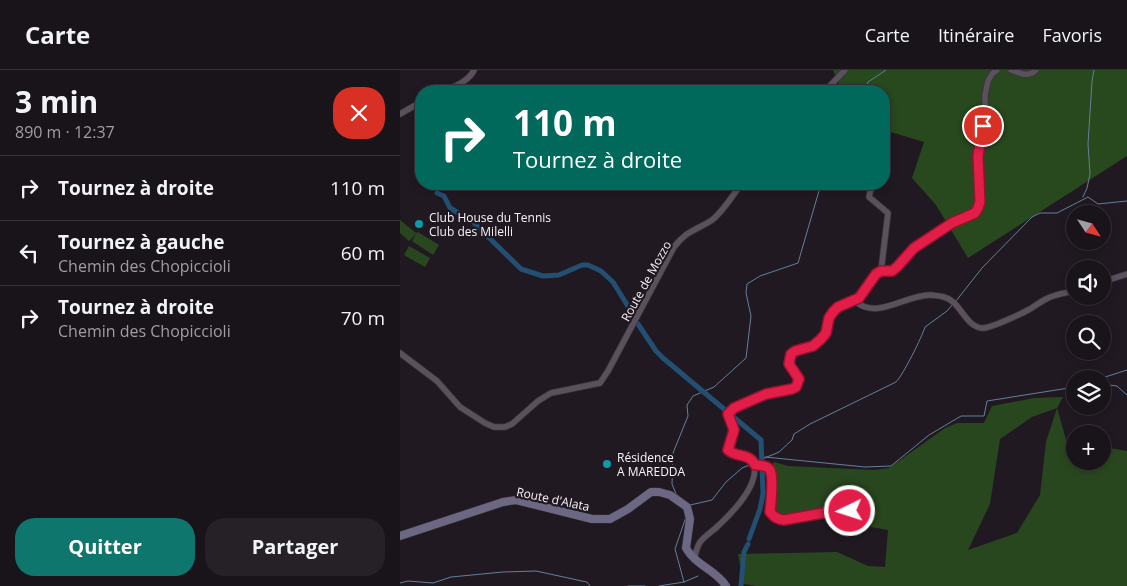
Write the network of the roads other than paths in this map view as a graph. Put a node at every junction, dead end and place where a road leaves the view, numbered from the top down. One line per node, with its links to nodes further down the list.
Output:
1 (474, 70): 6 (street)
2 (845, 70): 7 (street)
3 (997, 70): 12 (street)
4 (1011, 70): 5 (street)
5 (1036, 70)
6 (456, 85)
7 (831, 85)
8 (415, 104): 9 (street)
9 (400, 114)
10 (737, 190): 17 (street, Route de Mozzo)
11 (871, 190): 12 (street)
12 (881, 271): 16 (street)
13 (1127, 274): 14 (street)
14 (1111, 279)
15 (1066, 292): 16 (street)
16 (855, 301): 18 (street)
17 (400, 353)
18 (754, 462): 19 (street); 21 (street)
19 (868, 513)
20 (400, 536): 21 (street, Route d'Alata)
21 (694, 558): 22 (street)
22 (726, 586)

